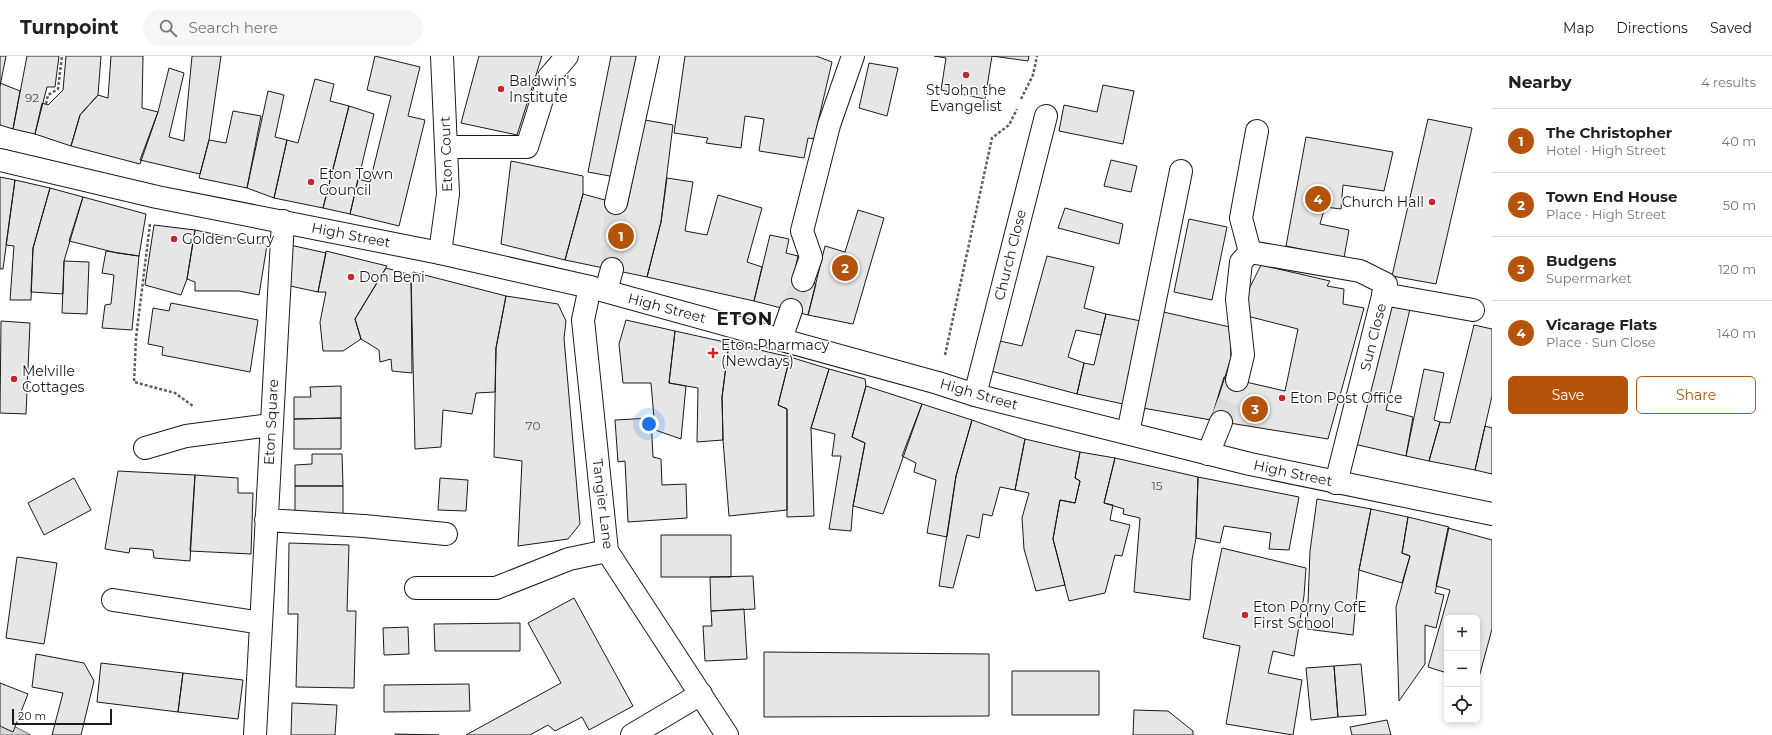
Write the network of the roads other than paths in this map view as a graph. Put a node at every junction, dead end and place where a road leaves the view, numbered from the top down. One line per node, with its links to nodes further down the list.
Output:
1 (442, 56): 7 (street, Eton Court)
2 (567, 56): 7 (street)
3 (648, 56): 10 (street)
4 (853, 56): 15 (street)
5 (1046, 116): 22 (street, Church Close)
6 (1257, 131): 12 (street)
7 (446, 147): 13 (street, Eton Court)
8 (0, 160): 11 (street, High Street)
9 (1181, 171): 25 (street)
10 (616, 203)
11 (283, 222): 13 (street, High Street); 24 (street, Eton Square)
12 (1250, 252): 17 (street); 21 (street)
13 (440, 253): 16 (street, High Street)
14 (612, 270): 16 (street, Tangier Lane)
15 (803, 280)
16 (598, 289): 20 (street, High Street); 32 (street, Tangier Lane)
17 (1385, 289): 19 (street); 28 (street, Sun Close)
18 (791, 310): 20 (street)
19 (1473, 310)
20 (781, 339): 22 (street, High Street)
21 (1237, 380)
22 (975, 395): 25 (street, High Street)
23 (1221, 422): 27 (street)
24 (271, 424): 26 (street); 30 (street, Eton Square)
25 (1128, 433): 27 (street, High Street)
26 (146, 448)
27 (1208, 454): 28 (street, High Street)
28 (1336, 483): 29 (street, High Street)
29 (1492, 514)
30 (266, 520): 31 (street); 35 (street, Eton Square)
31 (446, 534)
32 (607, 551): 33 (street); 36 (street, Tangier Lane)
33 (416, 588)
34 (112, 600): 35 (street)
35 (261, 622): 37 (street, Eton Square)
36 (701, 694): 38 (street); 39 (street, Tangier Lane)
37 (255, 735)
38 (632, 735)
39 (728, 735)

